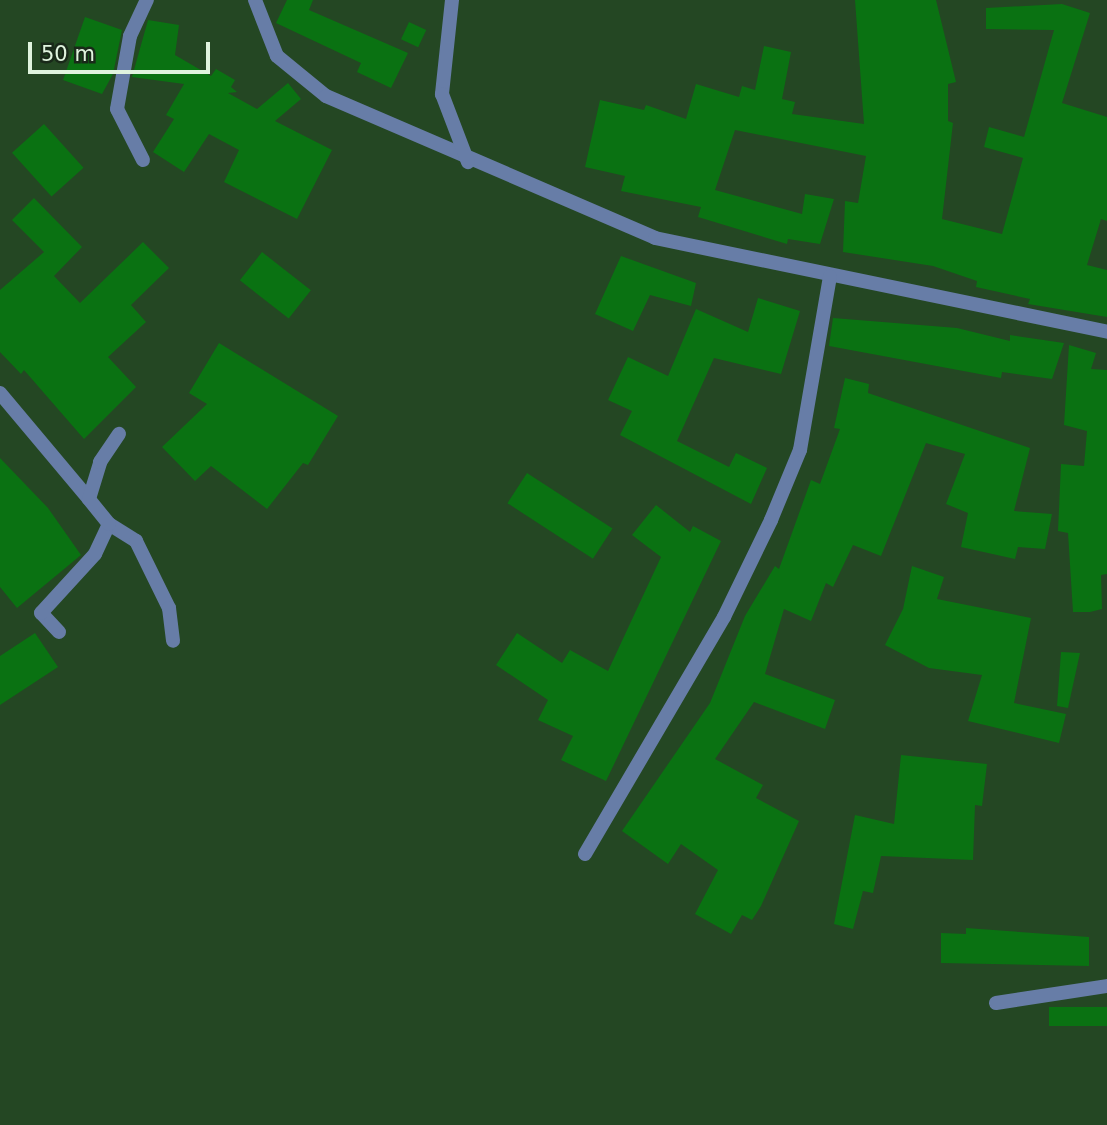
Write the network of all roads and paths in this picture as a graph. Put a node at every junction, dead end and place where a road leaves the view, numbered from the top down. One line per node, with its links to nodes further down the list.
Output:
1 (147, 0): 4 (street)
2 (255, 0): 5 (street)
3 (452, 0): 5 (street)
4 (143, 160)
5 (468, 162): 6 (street)
6 (830, 277): 7 (street); 14 (street)
7 (1107, 332)
8 (0, 393): 10 (street)
9 (120, 434): 10 (street)
10 (89, 499): 11 (street)
11 (109, 524): 12 (street); 13 (street)
12 (59, 632)
13 (173, 641)
14 (585, 854)
15 (1107, 986): 16 (street)
16 (996, 1003)

